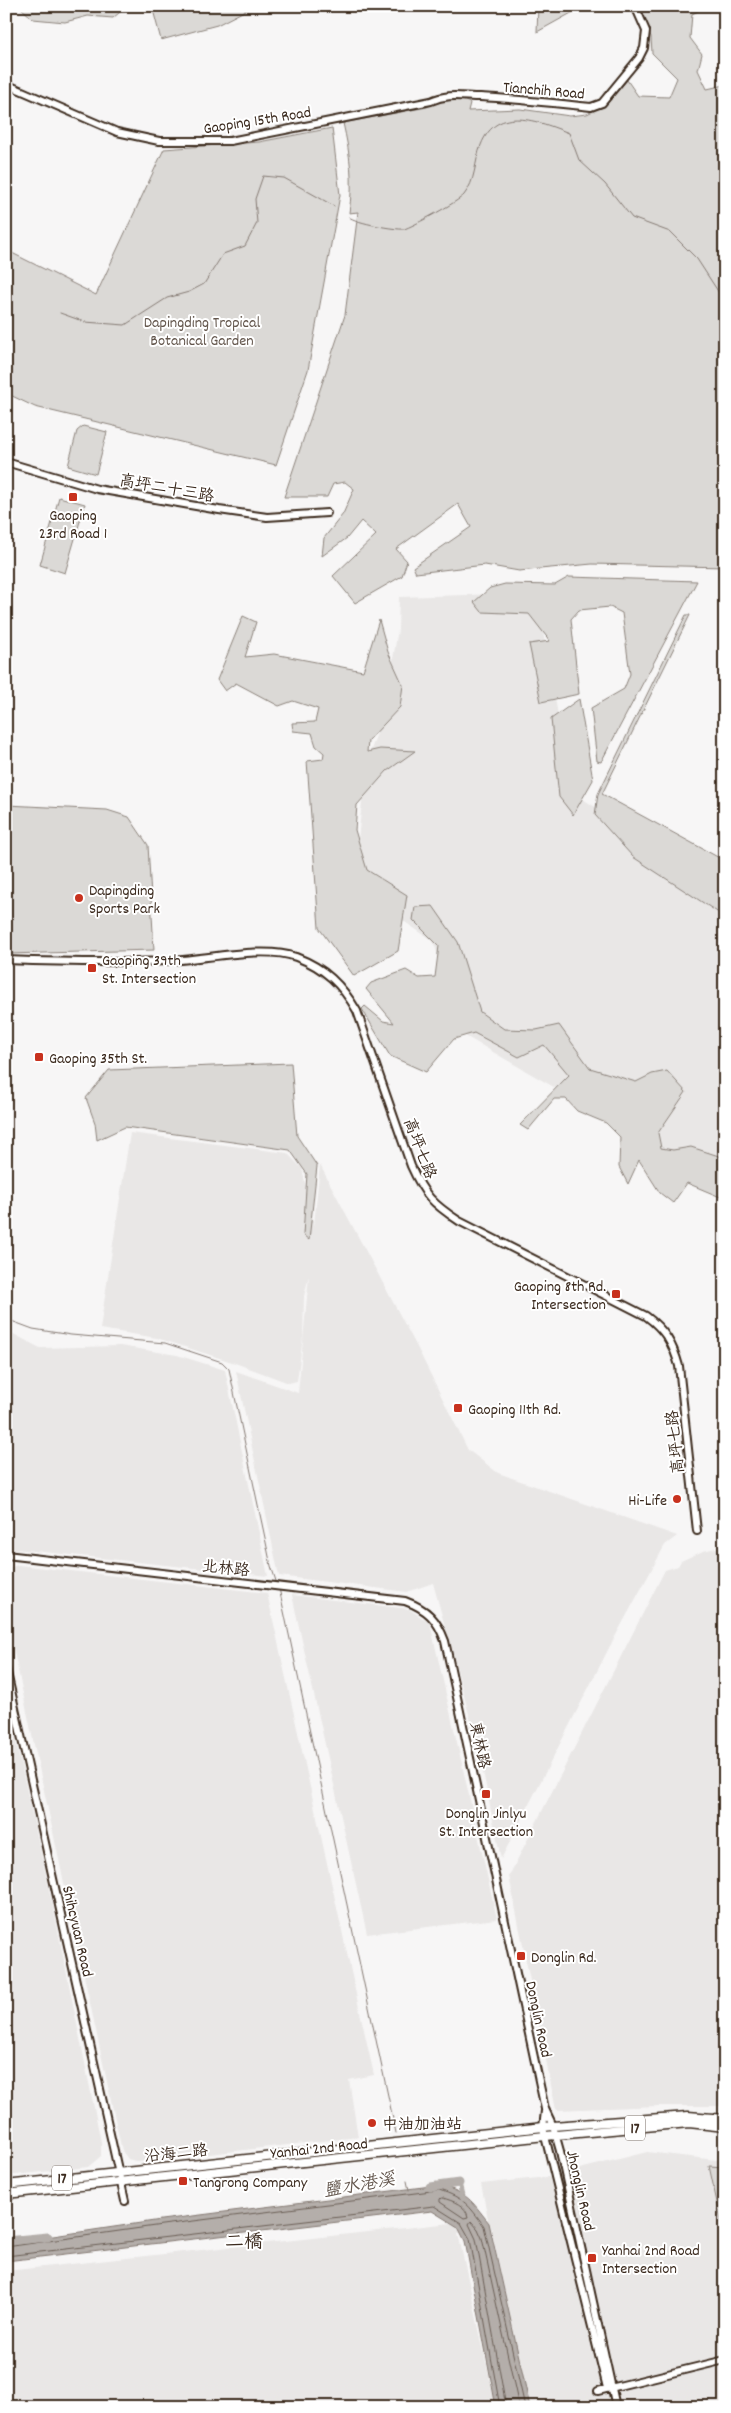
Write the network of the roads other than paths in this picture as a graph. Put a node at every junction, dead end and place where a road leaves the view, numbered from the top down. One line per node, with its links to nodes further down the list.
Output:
1 (635, 6): 3 (street, Tianchih Road)
2 (6, 84): 3 (street, Gaoping 15th Road)
3 (431, 101)
4 (6, 462): 5 (street, 高坪二十三路)
5 (327, 513)
6 (6, 960): 7 (street, 高坪七路)
7 (697, 1531)
8 (6, 1555): 9 (street, 北林路)
9 (437, 1620): 11 (street, Donglin Road)
10 (6, 1668): 19 (street, Shihcyuan Road)
11 (545, 2109): 13 (street, Jhonglin Road); 15 (street)
12 (725, 2119): 13 (main road, 17)
13 (553, 2126): 15 (main road, 17); 16 (street, Jhonglin Road)
14 (725, 2127): 16 (main road, Yanhai 2nd Road / 17)
15 (544, 2132): 16 (main road, Yanhai 2nd Road / 17); 17 (main road, Yanhai 2nd Road / 17); 18 (main road, Yanhai 2nd Road / 17); 25 (street, Jhonglin Road)
16 (556, 2135): 25 (street, Jhonglin Road)
17 (374, 2145): 18 (main road); 19 (main road, 沿海二路 / 17)
18 (374, 2155): 20 (main road, Yanhai 2nd Road / 17)
19 (118, 2172): 20 (street, Shihcyuan Road); 21 (main road, 17)
20 (120, 2182): 22 (main road, Yanhai 2nd Road / 17); 23 (street, Shihcyuan Road)
21 (6, 2185)
22 (6, 2194)
23 (125, 2201)
24 (725, 2360): 25 (street)
25 (610, 2388): 26 (street); 27 (street, Jhonglin Road); 28 (street, Jhonglin Road)
26 (598, 2391)
27 (612, 2407)
28 (616, 2407)

